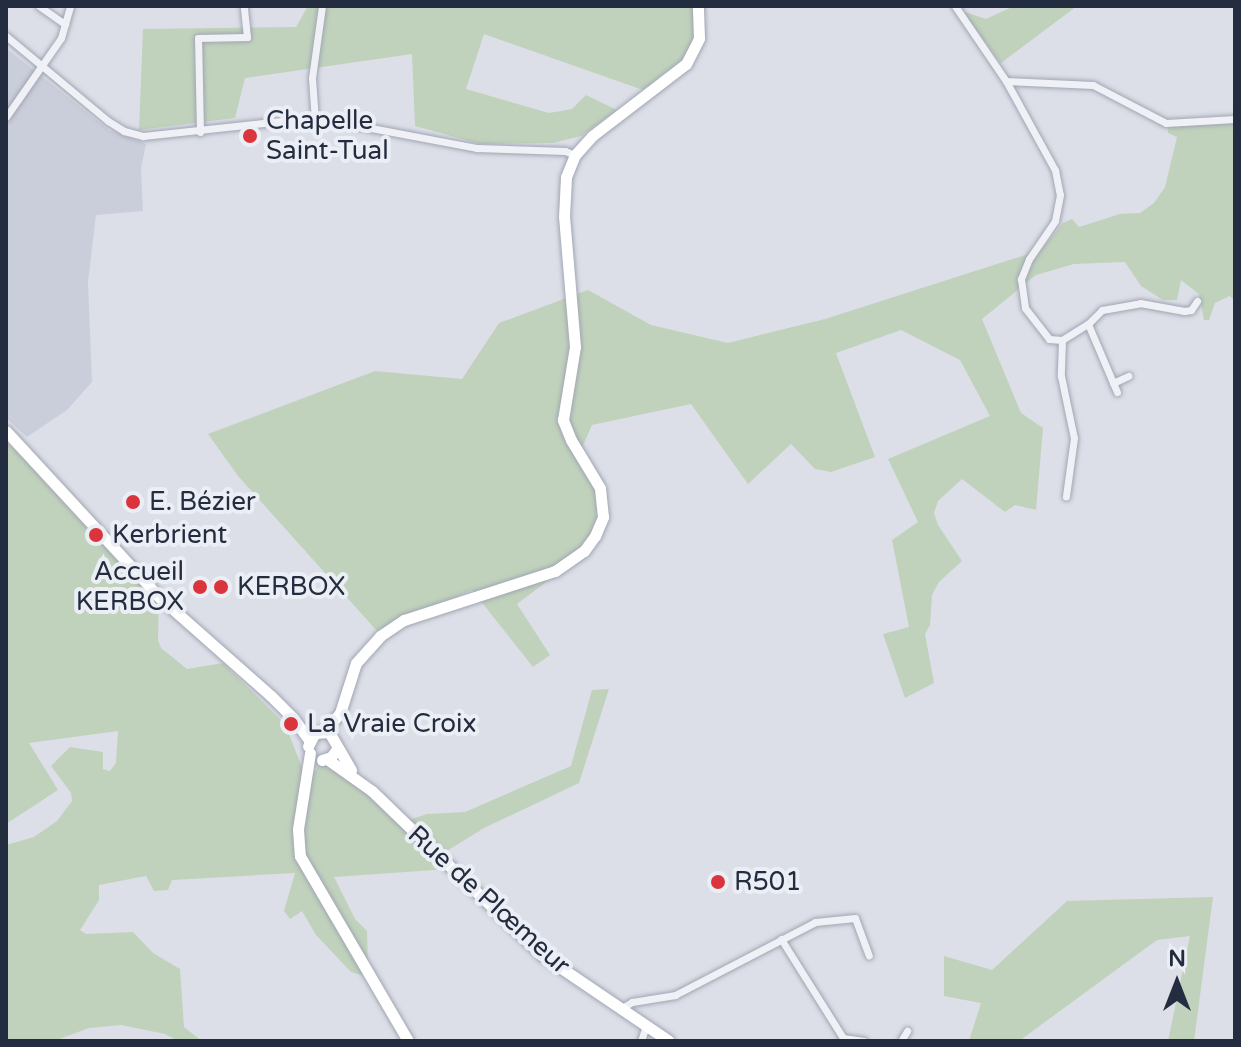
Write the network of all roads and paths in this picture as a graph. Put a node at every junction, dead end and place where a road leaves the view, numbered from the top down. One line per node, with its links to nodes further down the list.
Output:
1 (39, 6): 7 (street)
2 (70, 6): 7 (street)
3 (244, 6): 14 (street)
4 (322, 6): 13 (street)
5 (698, 6): 15 (main road)
6 (955, 6): 10 (street)
7 (65, 24): 9 (street)
8 (6, 36): 9 (street)
9 (42, 66): 11 (street); 14 (street)
10 (1006, 81): 12 (street); 18 (street)
11 (6, 117)
12 (1235, 119)
13 (315, 121): 14 (street); 15 (street)
14 (200, 132)
15 (575, 155): 24 (main road)
16 (1197, 301): 17 (street)
17 (1088, 324): 18 (street); 20 (street)
18 (1062, 340): 23 (street)
19 (1128, 376): 20 (street)
20 (1113, 383): 21 (street)
21 (1117, 392)
22 (6, 431): 25 (main road)
23 (1066, 496)
24 (373, 644): 26 (main road); 27 (main road)
25 (293, 718): 26 (main road); 28 (main road)
26 (322, 731): 27 (main road); 28 (main road)
27 (336, 744): 29 (main road); 30 (main road, Rue de Plœmeur)
28 (310, 746): 29 (main road, Rue de Plœmeur); 31 (main road)
29 (324, 759): 30 (main road, Rue de Plœmeur); 31 (main road)
30 (355, 777): 35 (main road, Rue de Plœmeur)
31 (308, 780): 40 (main road)
32 (781, 939): 33 (street); 34 (street); 39 (street)
33 (869, 956)
34 (649, 1001): 35 (street); 36 (street)
35 (620, 1009): 36 (main road, Rue de Plœmeur)
36 (633, 1018): 37 (main road, Rue de Plœmeur)
37 (646, 1026): 41 (street); 42 (main road, Rue de Plœmeur)
38 (907, 1031): 44 (street)
39 (843, 1040): 43 (street)
40 (408, 1041)
41 (641, 1041)
42 (669, 1041)
43 (864, 1041)
44 (901, 1041)

